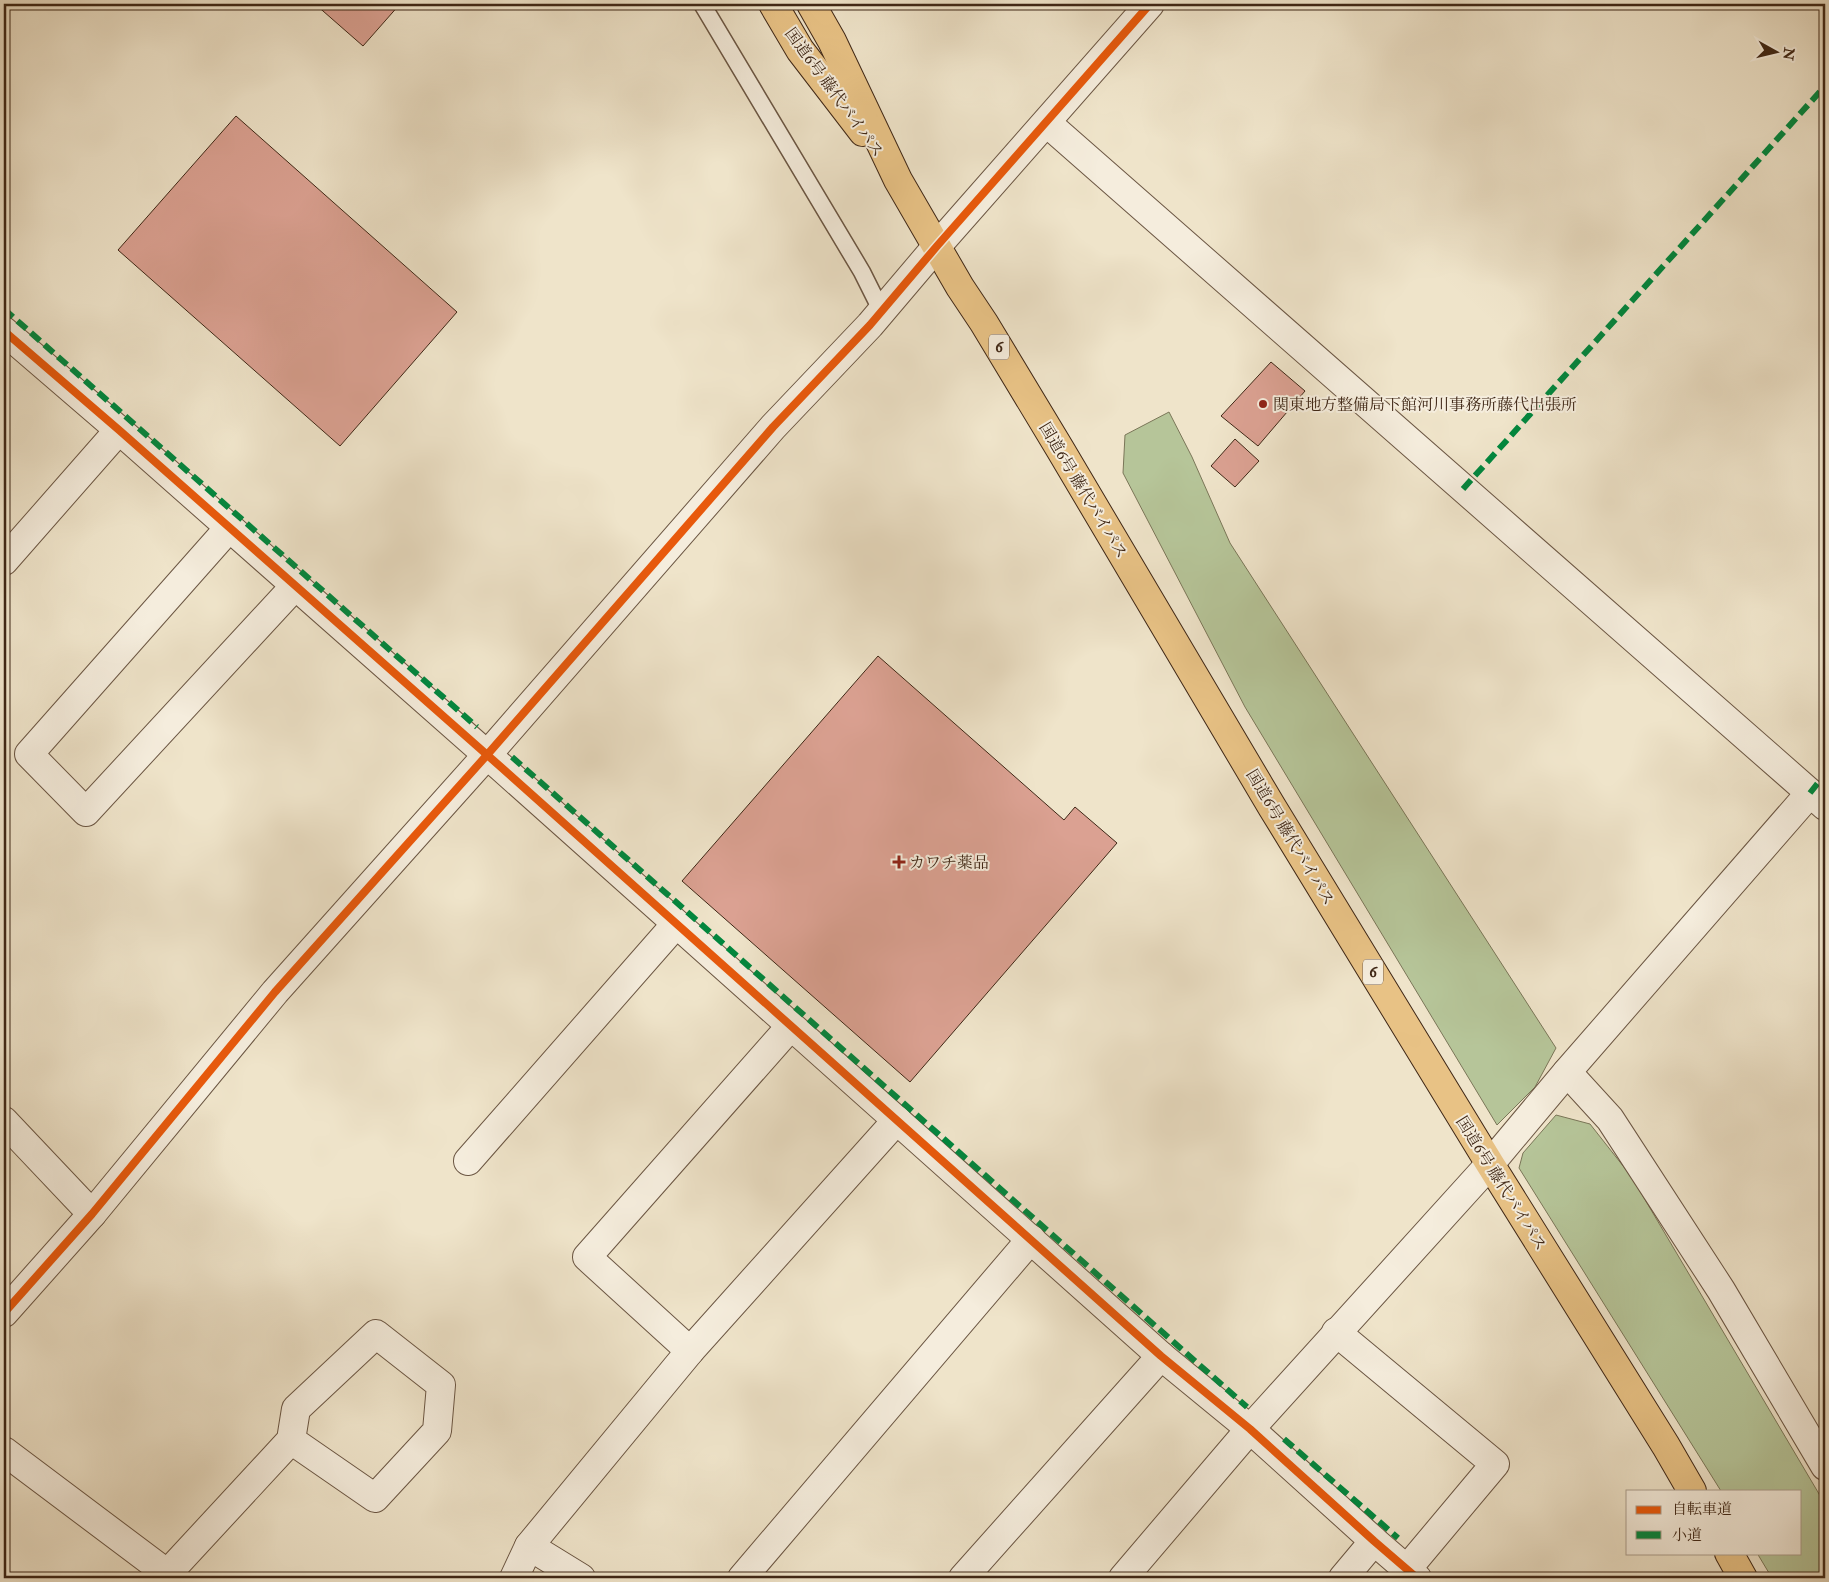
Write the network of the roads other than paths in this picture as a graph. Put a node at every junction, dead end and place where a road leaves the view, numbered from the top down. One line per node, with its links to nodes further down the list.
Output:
1 (702, 4): 8 (lane)
2 (773, 4): 6 (highway, 国道6号 藤代バイパス / 6)
3 (811, 4): 6 (highway, 国道6号 藤代バイパス / 6)
4 (1150, 4): 5 (street)
5 (1046, 123): 7 (street); 15 (street)
6 (898, 180): 7 (highway, 国道6号 藤代バイパス / 6)
7 (937, 246): 8 (street); 22 (highway, 国道6号 藤代バイパス / 6)
8 (882, 312): 14 (street)
9 (7, 341): 10 (street)
10 (119, 430): 11 (street); 12 (street)
11 (229, 528): 13 (street); 13 (street)
12 (4, 561)
13 (295, 586): 14 (street)
14 (486, 755): 16 (street); 23 (street)
15 (1817, 799): 18 (street)
16 (676, 924): 17 (street); 21 (street)
17 (790, 1027): 19 (street); 27 (street)
18 (1567, 1072): 22 (street); 32 (street)
19 (898, 1120): 24 (street); 27 (street)
20 (4, 1121): 23 (street)
21 (468, 1161)
22 (1490, 1164): 26 (street); 33 (highway, 国道6号 藤代バイパス / 6)
23 (92, 1214): 25 (street)
24 (1031, 1239): 28 (street); 41 (street)
25 (4, 1312)
26 (1336, 1332): 29 (street); 37 (street)
27 (690, 1351): 35 (street)
28 (1161, 1356): 29 (street); 42 (street)
29 (1250, 1429): 34 (street); 43 (street)
30 (291, 1440): 30 (street); 38 (street)
31 (4, 1451): 38 (street)
32 (1825, 1466)
33 (1691, 1490)
34 (1374, 1541): 37 (street); 44 (street)
35 (529, 1546): 39 (street); 40 (street)
36 (1729, 1554): 45 (highway)
37 (1412, 1574)
38 (170, 1576)
39 (514, 1578)
40 (581, 1578)
41 (742, 1578)
42 (963, 1578)
43 (1123, 1578)
44 (1343, 1578)
45 (1743, 1578)

